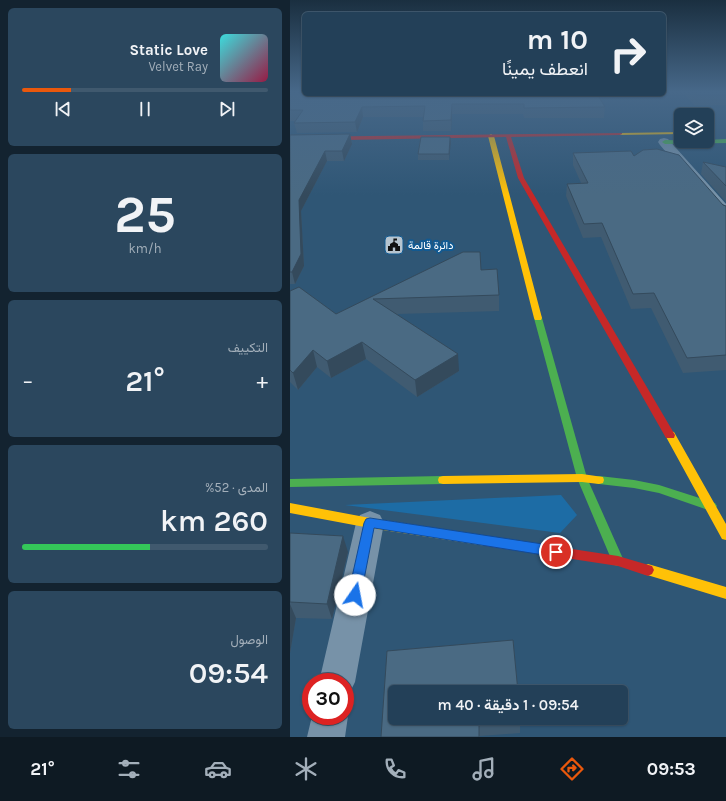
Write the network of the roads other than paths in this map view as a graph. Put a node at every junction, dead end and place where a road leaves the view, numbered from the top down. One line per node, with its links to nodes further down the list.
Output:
1 (726, 132): 3 (street)
2 (674, 133): 5 (street)
3 (714, 133)
4 (492, 136): 5 (street); 6 (street); 11 (street)
5 (508, 136): 10 (street)
6 (290, 139)
7 (726, 141): 8 (street)
8 (664, 142): 9 (street); 12 (street)
9 (561, 144)
10 (516, 146): 11 (street); 15 (street)
11 (494, 147): 13 (street)
12 (726, 214)
13 (582, 478): 14 (street); 15 (street); 19 (street)
14 (290, 483)
15 (711, 506): 18 (street)
16 (290, 508): 17 (street)
17 (370, 523): 19 (street); 21 (street)
18 (726, 535)
19 (618, 561): 20 (street)
20 (726, 593)
21 (339, 673)
22 (328, 725): 23 (street)
23 (326, 737)

